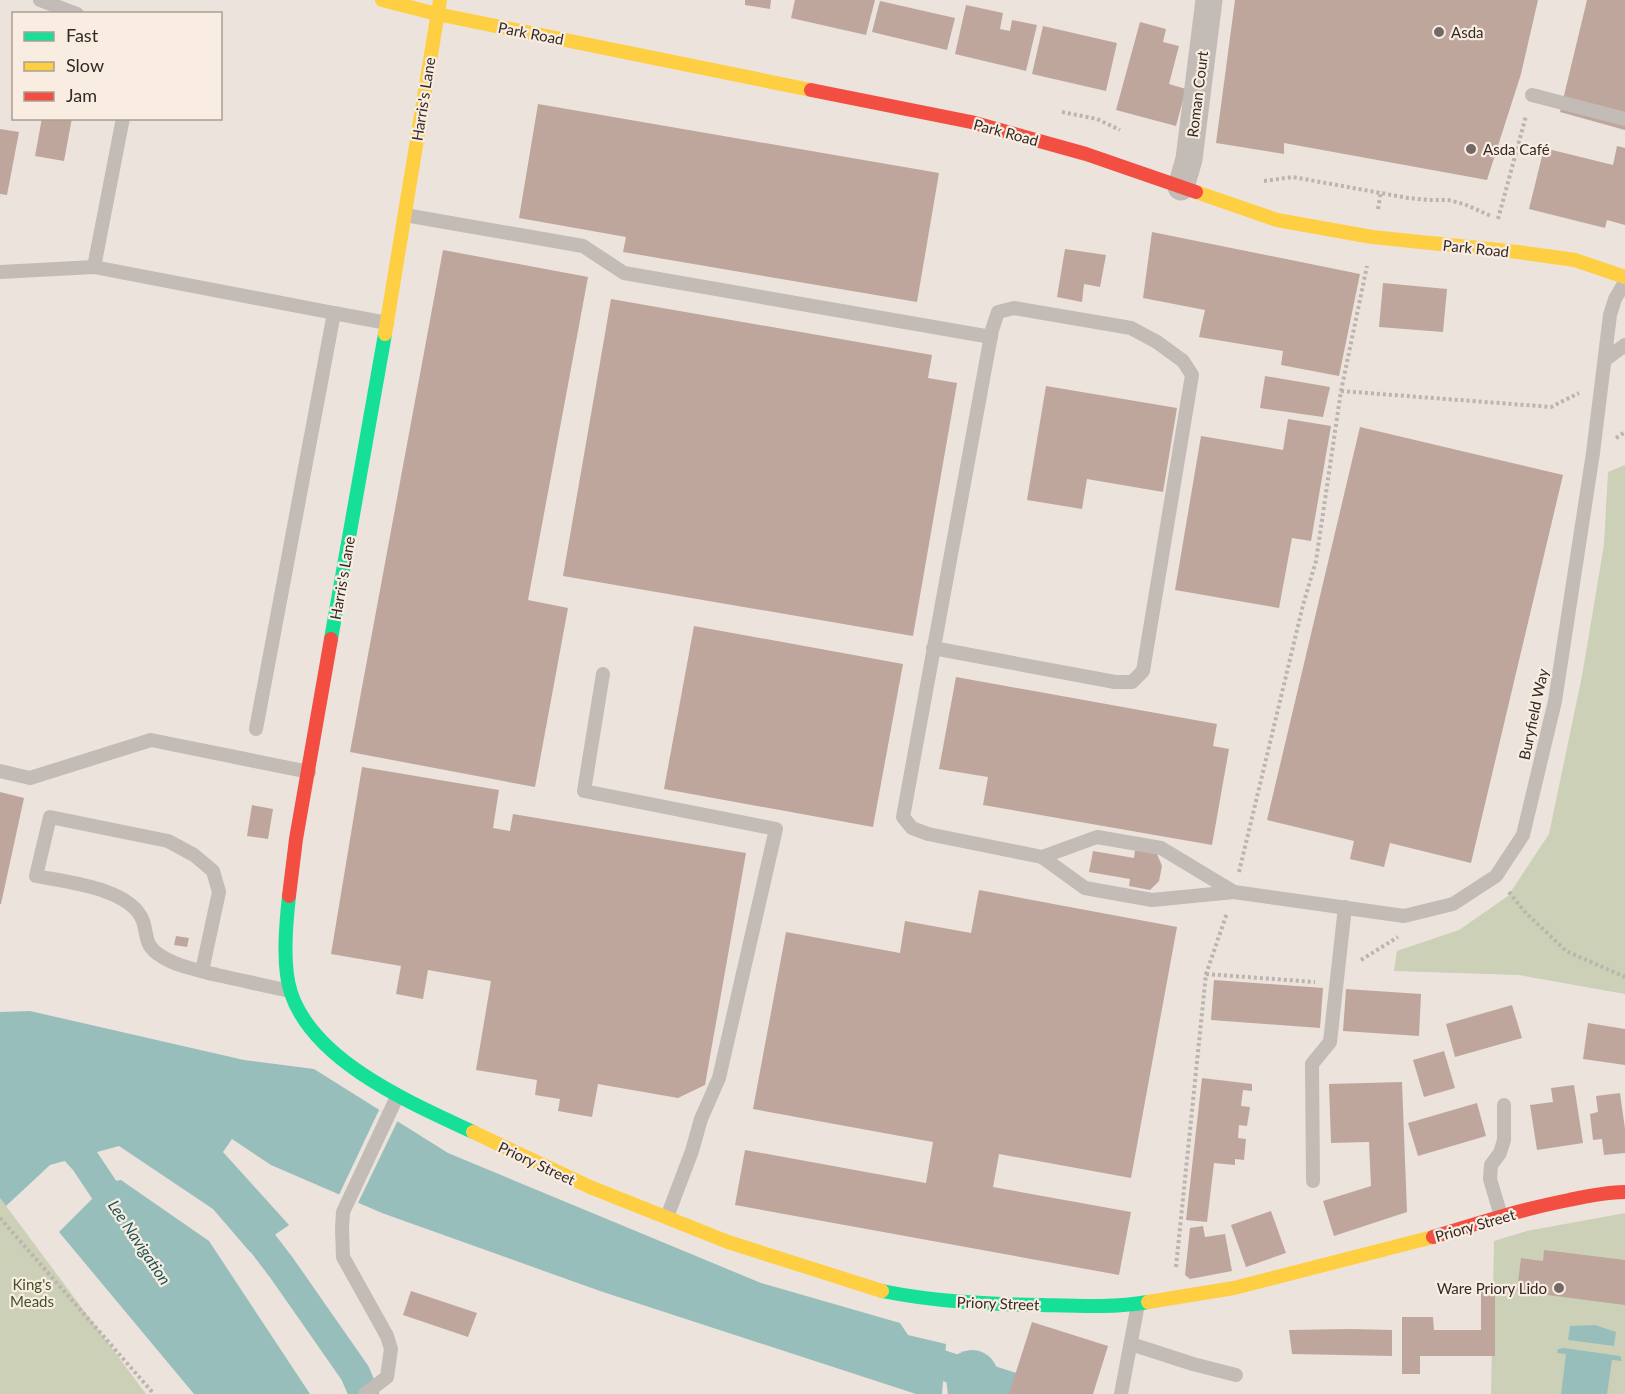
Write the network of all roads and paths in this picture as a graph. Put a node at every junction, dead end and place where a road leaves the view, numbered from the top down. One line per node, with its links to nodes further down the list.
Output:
1 (40, 0): 5 (lane)
2 (382, 0): 6 (street, Park Road)
3 (440, 0): 6 (street, Harris's Lane)
4 (1209, 0): 11 (street, Roman Court)
5 (72, 12)
6 (437, 15): 11 (street, Park Road); 12 (street, Harris's Lane)
7 (1532, 95): 8 (lane); 13 (path)
8 (1625, 119)
9 (123, 120): 15 (lane)
10 (1257, 182): 13 (path)
11 (1181, 187): 18 (street, Park Road)
12 (405, 215): 21 (street, Harris's Lane); 22 (lane)
13 (1497, 219): 14 (path)
14 (1507, 222)
15 (94, 267): 17 (lane); 20 (lane)
16 (1365, 272): 25 (path)
17 (0, 273)
18 (1625, 277)
19 (1625, 282): 24 (lane, Buryfield Way)
20 (334, 313): 21 (lane); 29 (lane)
21 (387, 323): 31 (street, Harris's Lane)
22 (990, 337): 27 (lane); 27 (lane)
23 (1625, 345): 24 (lane)
24 (1606, 359): 33 (lane, Buryfield Way)
25 (1341, 391): 26 (path); 34 (path)
26 (1551, 407)
27 (933, 648): 32 (lane)
28 (603, 674): 44 (lane)
29 (255, 729)
30 (0, 771): 31 (lane)
31 (309, 772): 38 (street, Harris's Lane)
32 (1042, 857): 34 (lane); 34 (lane)
33 (1496, 876): 35 (lane, Buryfield Way); 37 (path)
34 (1234, 892): 35 (lane, Buryfield Way); 46 (path)
35 (1345, 907): 41 (lane)
36 (202, 971): 36 (lane); 38 (lane)
37 (1625, 977)
38 (290, 991): 39 (street, Harris's Lane)
39 (397, 1097): 44 (street, Priory Street); 50 (lane)
40 (1504, 1105): 43 (lane)
41 (1313, 1181)
42 (1625, 1192): 43 (street, Priory Street)
43 (1501, 1216): 46 (street, Priory Street)
44 (667, 1217): 47 (street, Priory Street)
45 (0, 1218): 51 (path)
46 (1177, 1298): 47 (street, Priory Street)
47 (1138, 1304): 48 (lane)
48 (1131, 1344): 49 (lane); 52 (lane)
49 (1236, 1375)
50 (369, 1392)
51 (154, 1394)
52 (1120, 1394)

